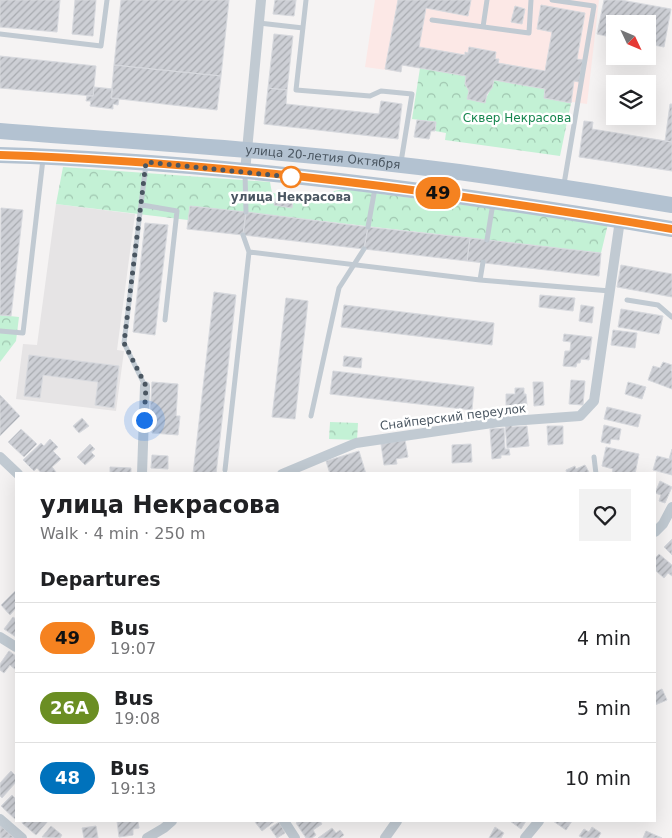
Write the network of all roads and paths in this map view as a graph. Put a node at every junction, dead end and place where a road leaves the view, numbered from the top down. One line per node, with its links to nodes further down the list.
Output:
1 (107, 0): 11 (lane)
2 (261, 0): 8 (street)
3 (306, 0): 10 (lane)
4 (487, 0): 9 (lane)
5 (531, 0): 9 (lane)
6 (552, 0): 20 (lane)
7 (432, 20): 9 (lane)
8 (258, 23): 10 (lane); 13 (street)
9 (483, 27)
10 (303, 28): 17 (lane)
11 (0, 34)
12 (0, 131): 13 (main road, улица 20-летия Октября)
13 (248, 150): 17 (main road, улица 20-летия Октября); 18 (street)
14 (0, 155): 15 (main road, улица 20-летия Октября)
15 (44, 156): 16 (main road, улица 20-летия Октября); 39 (lane)
16 (146, 162): 18 (main road, улица 20-летия Октября); 22 (lane)
17 (401, 165): 20 (main road, улица 20-летия Октября)
18 (245, 172): 19 (main road, улица 20-летия Октября); 24 (lane)
19 (376, 185): 21 (main road, улица 20-летия Октября); 26 (lane)
20 (564, 187): 23 (main road, улица 20-летия Октября)
21 (494, 200): 25 (main road, улица 20-летия Октября); 29 (lane)
22 (142, 204): 38 (lane); 40 (lane)
23 (672, 205)
24 (246, 212)
25 (620, 220): 27 (main road, улица 20-летия Октября); 35 (street, Снайперский переулок)
26 (368, 227)
27 (672, 229)
28 (243, 235): 31 (lane)
29 (487, 240)
30 (364, 249): 33 (lane)
31 (250, 252): 33 (lane); 44 (lane)
32 (484, 262): 34 (lane)
33 (354, 264): 34 (lane); 41 (lane)
34 (480, 280): 35 (lane)
35 (610, 291): 47 (street, Снайперский переулок)
36 (627, 300): 37 (lane)
37 (672, 317)
38 (166, 320)
39 (0, 331)
40 (146, 386): 46 (street)
41 (311, 416)
42 (0, 457): 45 (street)
43 (594, 457): 48 (lane)
44 (225, 470)
45 (16, 472)
46 (142, 472)
47 (287, 472)
48 (596, 472)
49 (672, 506): 50 (street)
50 (656, 531)
51 (0, 637): 52 (street)
52 (15, 646)
53 (0, 819): 58 (street)
54 (171, 822): 59 (street)
55 (285, 822): 60 (street)
56 (396, 822): 61 (street)
57 (538, 822): 62 (street)
58 (22, 838)
59 (147, 838)
60 (295, 838)
61 (385, 838)
62 (524, 838)

